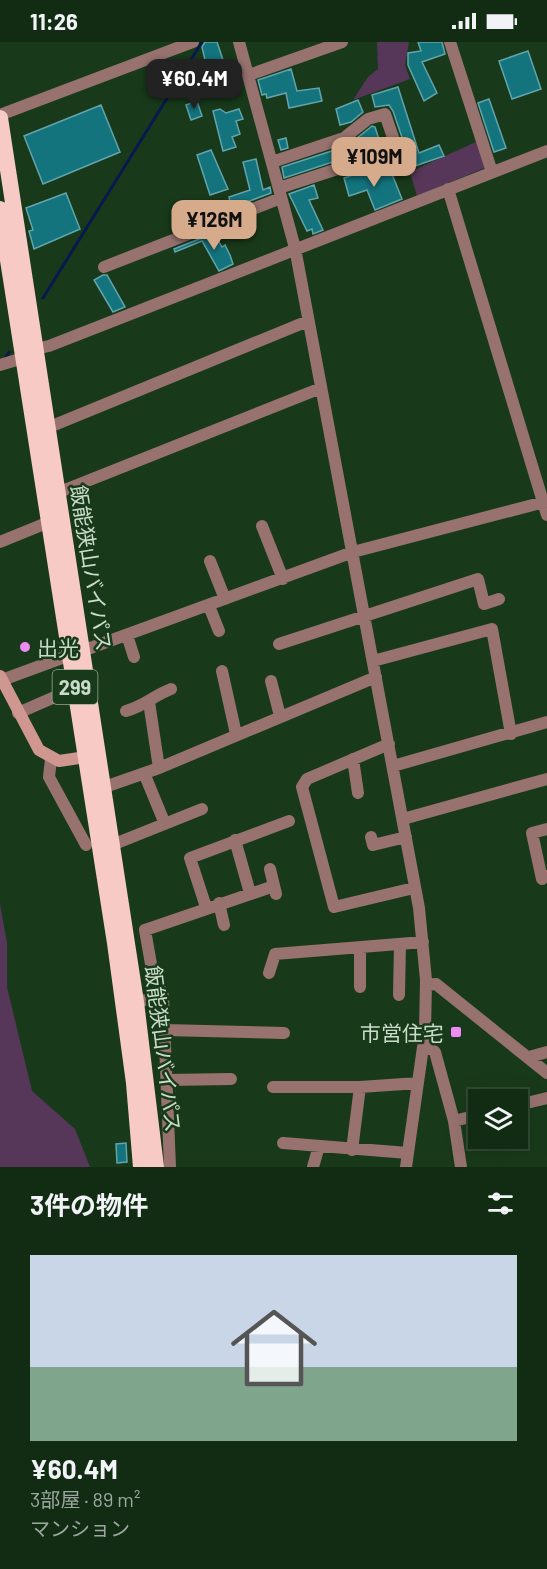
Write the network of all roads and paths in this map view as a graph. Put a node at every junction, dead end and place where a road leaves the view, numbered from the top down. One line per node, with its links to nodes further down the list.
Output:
1 (193, 42): 6 (street)
2 (239, 42): 5 (street)
3 (342, 42): 5 (street)
4 (450, 42): 9 (street)
5 (249, 75): 8 (street)
6 (0, 116): 16 (highway, 飯能狭山バイパス / 299)
7 (547, 151): 9 (street)
8 (272, 162): 11 (street); 11 (street)
9 (492, 172): 10 (street)
10 (448, 189): 13 (street); 21 (street)
11 (280, 193): 13 (street); 14 (street)
12 (0, 209): 16 (highway, 飯能狭山バイパス / 299)
13 (295, 248): 15 (street); 16 (street)
14 (104, 267)
15 (308, 321): 18 (street); 19 (street)
16 (29, 353): 17 (street); 19 (highway, 飯能狭山バイパス / 299); 23 (highway, 飯能狭山バイパス / 299)
17 (3, 364)
18 (321, 388): 20 (street); 26 (street)
19 (47, 428): 20 (highway, 飯能狭山バイパス / 299)
20 (57, 493): 36 (highway, 飯能狭山バイパス / 299)
21 (543, 502): 22 (street); 26 (street)
22 (547, 515)
23 (49, 522): 25 (street); 36 (highway, 飯能狭山バイパス / 299)
24 (262, 526): 28 (street)
25 (0, 542)
26 (353, 552): 28 (street); 32 (street)
27 (210, 561): 29 (street)
28 (283, 579): 29 (street)
29 (225, 599): 31 (street)
30 (499, 599): 32 (street)
31 (209, 606): 33 (street); 34 (street)
32 (365, 614): 35 (street); 38 (street)
33 (219, 631)
34 (126, 635): 36 (street); 37 (street)
35 (279, 644)
36 (76, 653): 41 (street); 53 (highway, 飯能狭山バイパス / 299)
37 (134, 657)
38 (373, 661): 40 (street); 51 (street)
39 (222, 671): 50 (street)
40 (376, 677): 48 (street); 52 (street)
41 (1, 678): 47 (main road)
42 (271, 681): 48 (street)
43 (171, 689): 45 (street)
44 (57, 696): 47 (street)
45 (149, 702): 46 (street); 57 (street)
46 (126, 711)
47 (18, 713): 54 (main road)
48 (280, 716): 50 (street)
49 (547, 722): 51 (street)
50 (236, 734): 57 (street)
51 (512, 734): 56 (street)
52 (388, 741): 55 (street); 56 (street); 58 (street)
53 (91, 757): 54 (main road); 61 (highway, 飯能狭山バイパス / 299); 110 (highway, 飯能狭山バイパス / 299)
54 (51, 759): 71 (street)
55 (353, 759): 62 (street); 75 (street)
56 (393, 766): 64 (street)
57 (159, 768): 59 (street)
58 (304, 772)
59 (144, 773): 61 (street); 66 (street)
60 (547, 779): 64 (street)
61 (102, 788): 72 (highway, 飯能狭山バイパス / 299)
62 (358, 793)
63 (202, 809): 66 (street)
64 (403, 819): 69 (street)
65 (290, 821): 70 (street)
66 (165, 824): 72 (street)
67 (547, 829): 74 (street)
68 (371, 837): 69 (street)
69 (406, 837): 75 (street)
70 (234, 840): 76 (street); 78 (street)
71 (86, 845)
72 (112, 845): 88 (highway, 飯能狭山バイパス / 299)
73 (270, 869): 76 (street)
74 (547, 876)
75 (414, 888): 80 (street)
76 (250, 893): 77 (street)
77 (219, 903): 78 (street); 79 (street)
78 (207, 907): 87 (street)
79 (224, 925)
80 (423, 942): 81 (street); 84 (street)
81 (400, 944): 82 (street); 86 (street)
82 (360, 947): 83 (street); 85 (street)
83 (269, 974)
84 (426, 985): 91 (street); 93 (street)
85 (360, 987)
86 (399, 995)
87 (163, 996): 88 (street); 89 (street)
88 (136, 1002): 101 (highway, 飯能狭山バイパス / 299)
89 (165, 1030): 90 (street); 96 (street)
90 (284, 1033)
91 (423, 1043): 97 (street); 105 (street)
92 (547, 1052): 93 (street)
93 (529, 1057): 94 (street)
94 (547, 1073)
95 (231, 1079): 96 (street)
96 (167, 1080): 100 (street)
97 (418, 1083): 99 (street); 109 (street)
98 (273, 1087): 99 (street)
99 (360, 1087): 108 (street)
100 (167, 1095): 101 (street); 112 (street)
101 (149, 1098): 111 (highway, 飯能狭山バイパス / 299)
102 (547, 1098): 103 (street)
103 (528, 1103)
104 (468, 1118): 105 (street)
105 (454, 1121): 115 (street)
106 (283, 1143): 107 (street)
107 (319, 1146): 108 (street); 113 (street)
108 (352, 1150): 109 (street)
109 (408, 1154): 114 (street)
110 (141, 1167)
111 (156, 1167)
112 (170, 1167)
113 (313, 1167)
114 (406, 1167)
115 (461, 1167)

